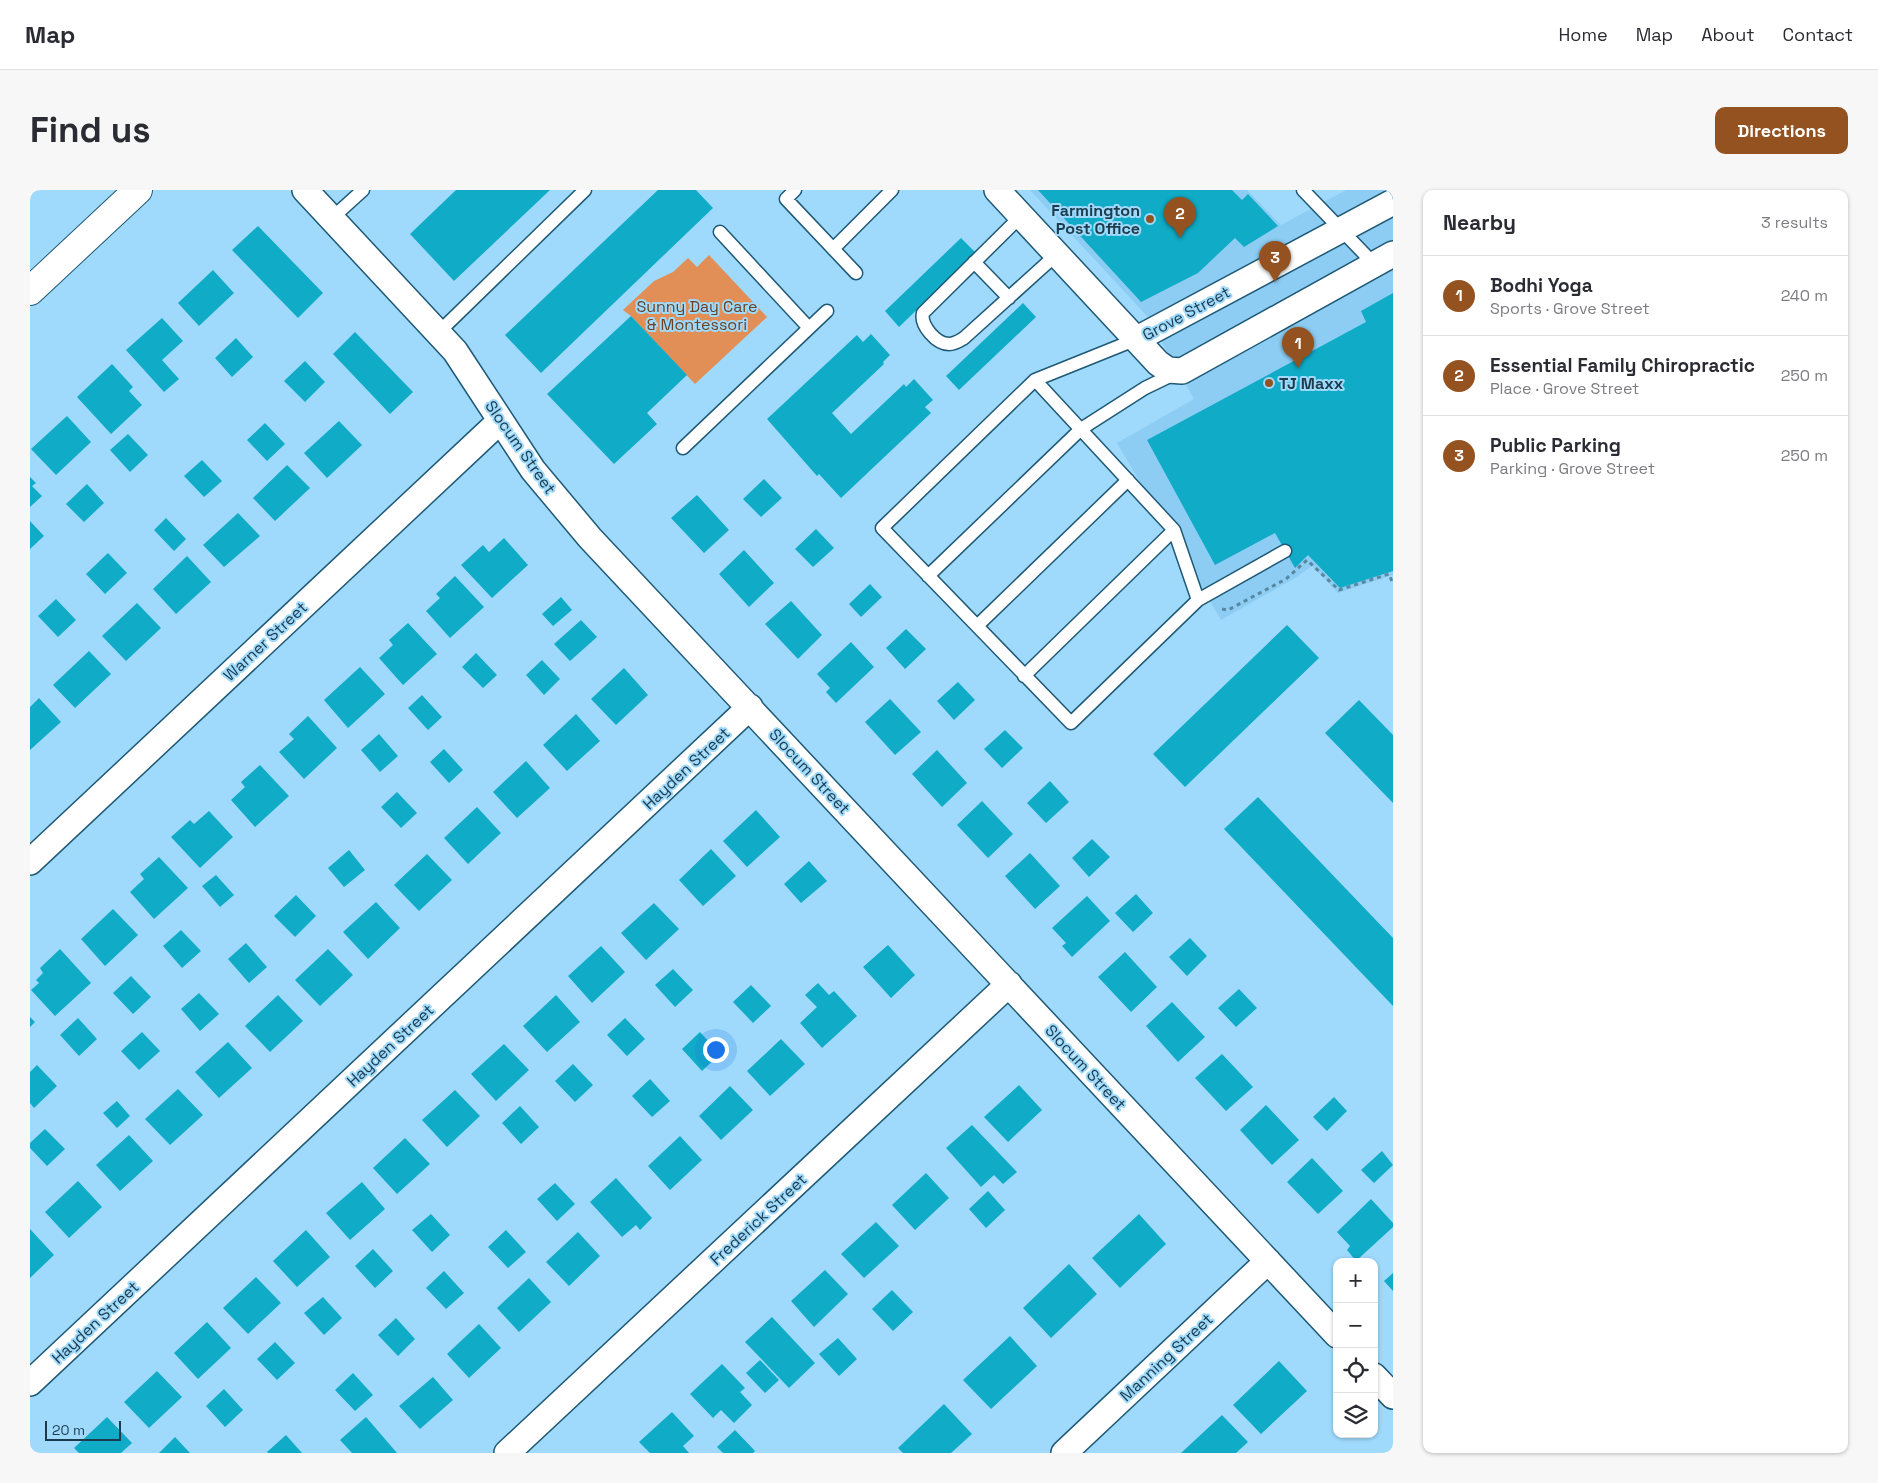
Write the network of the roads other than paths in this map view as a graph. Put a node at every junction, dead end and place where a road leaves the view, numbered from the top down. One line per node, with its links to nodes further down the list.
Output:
1 (138, 190): 19 (main road)
2 (305, 190): 11 (street, Slocum Street)
3 (363, 190): 11 (lane)
4 (586, 190): 23 (lane)
5 (795, 190): 14 (lane)
6 (892, 190): 14 (lane)
7 (997, 190): 10 (street)
8 (1303, 190): 12 (lane)
9 (1393, 202): 12 (street, Grove Street)
10 (1021, 216): 15 (street); 17 (lane)
11 (331, 219): 23 (street, Slocum Street)
12 (1340, 230): 16 (lane); 24 (street, Grove Street)
13 (720, 232): 22 (lane)
14 (833, 249): 18 (lane)
15 (1057, 254): 20 (lane); 24 (street)
16 (1384, 259): 25 (street)
17 (974, 262): 20 (lane); 20 (lane)
18 (856, 274)
19 (30, 291)
20 (1009, 298)
21 (827, 311): 22 (lane)
22 (809, 328): 29 (lane)
23 (438, 333): 27 (street, Slocum Street)
24 (1137, 340): 25 (street, Grove Street); 26 (lane)
25 (1182, 371): 28 (lane)
26 (1035, 380): 28 (lane); 33 (lane)
27 (500, 421): 37 (street, Slocum Street); 38 (street, Warner Street)
28 (1081, 429): 30 (lane); 33 (lane)
29 (683, 448)
30 (1128, 480): 31 (lane); 35 (lane)
31 (1174, 530): 34 (lane); 36 (lane)
32 (1285, 551): 34 (lane)
33 (928, 576): 35 (lane)
34 (1198, 600): 36 (lane)
35 (977, 626): 36 (lane)
36 (1024, 676)
37 (750, 707): 39 (street, Slocum Street); 43 (street, Hayden Street)
38 (30, 862)
39 (1009, 984): 40 (street, Slocum Street); 45 (street, Frederick Street)
40 (1268, 1261): 41 (street, Slocum Street); 46 (street, Manning Street)
41 (1333, 1331)
42 (1378, 1380): 44 (street)
43 (30, 1382)
44 (1393, 1396)
45 (507, 1453)
46 (1064, 1453)

